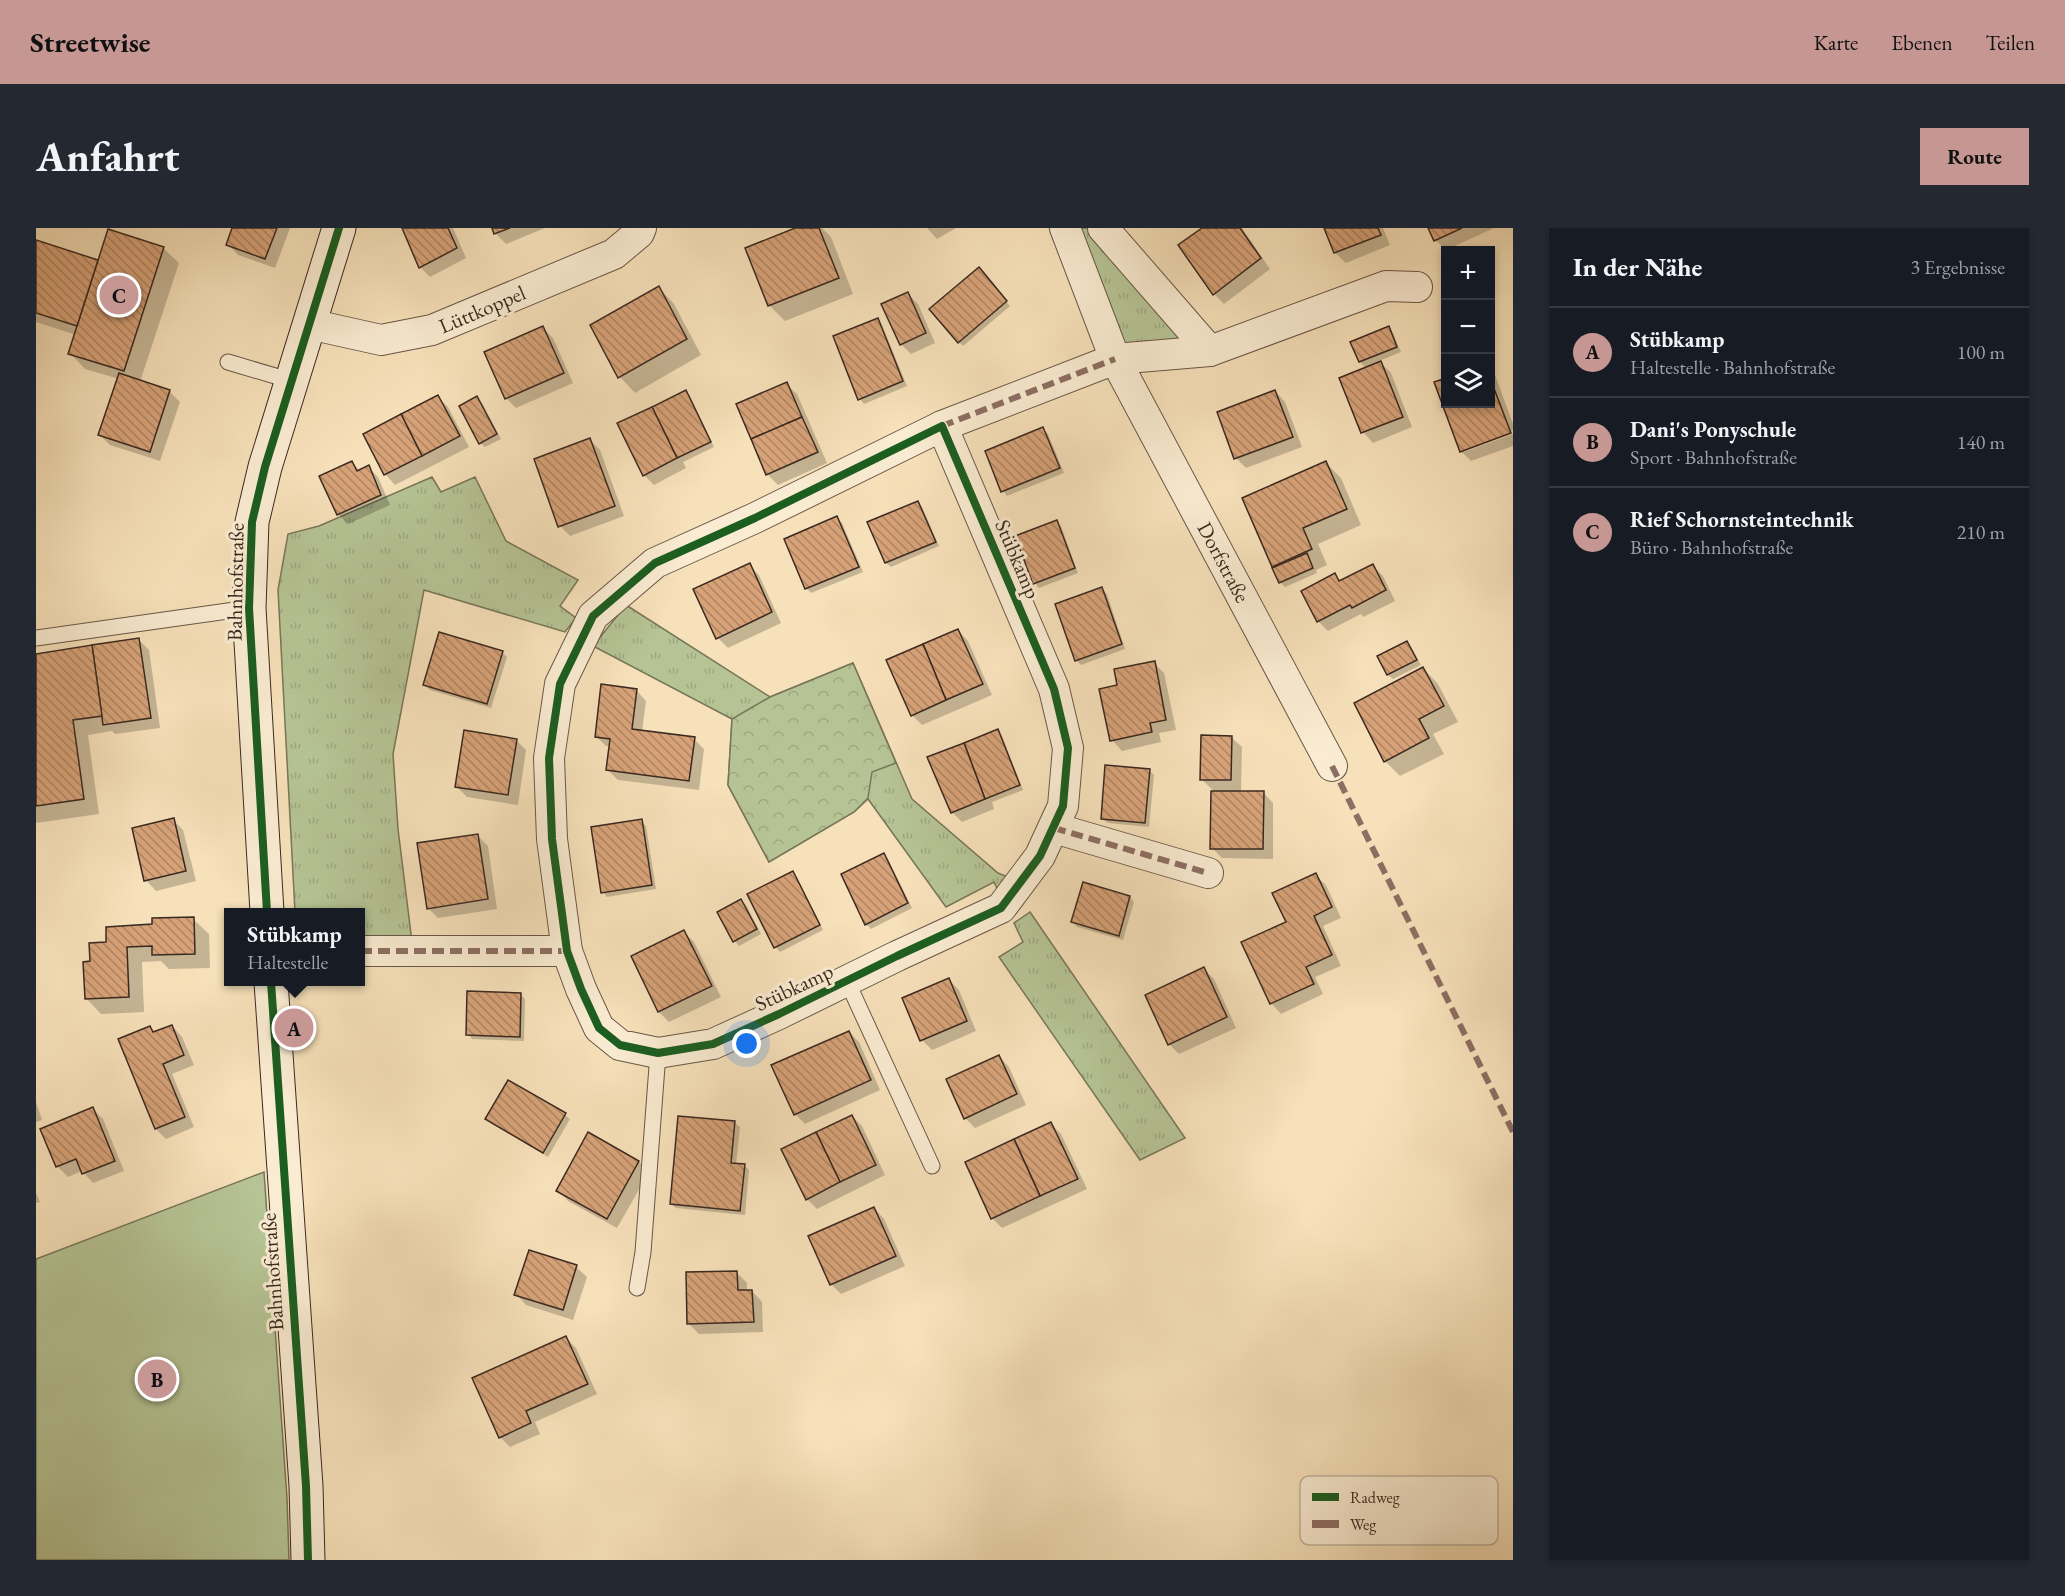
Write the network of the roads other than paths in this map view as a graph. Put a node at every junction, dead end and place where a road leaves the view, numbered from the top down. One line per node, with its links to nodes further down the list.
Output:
1 (339, 228): 6 (main road, Bahnhofstraße)
2 (641, 228): 6 (street, Lüttkoppel)
3 (1065, 228): 8 (street, Dorfstraße)
4 (1103, 228): 7 (street)
5 (1417, 287): 7 (street)
6 (309, 324): 10 (main road, Bahnhofstraße)
7 (1210, 351): 8 (street)
8 (1116, 359): 11 (street, Stübkamp); 14 (street, Dorfstraße)
9 (228, 362): 10 (lane)
10 (292, 381): 12 (main road, Bahnhofstraße)
11 (942, 426): 15 (street, Stübkamp); 19 (street, Stübkamp)
12 (249, 608): 13 (lane); 17 (main road, Bahnhofstraße)
13 (36, 638)
14 (1332, 766)
15 (1054, 828): 16 (street); 20 (street, Stübkamp)
16 (1208, 873)
17 (267, 908)
18 (365, 951): 19 (street)
19 (567, 951): 22 (street, Stübkamp)
20 (847, 981): 22 (street, Stübkamp); 23 (lane)
21 (271, 986): 25 (main road, Bahnhofstraße)
22 (658, 1053): 24 (lane)
23 (932, 1166)
24 (637, 1288)
25 (308, 1560)

